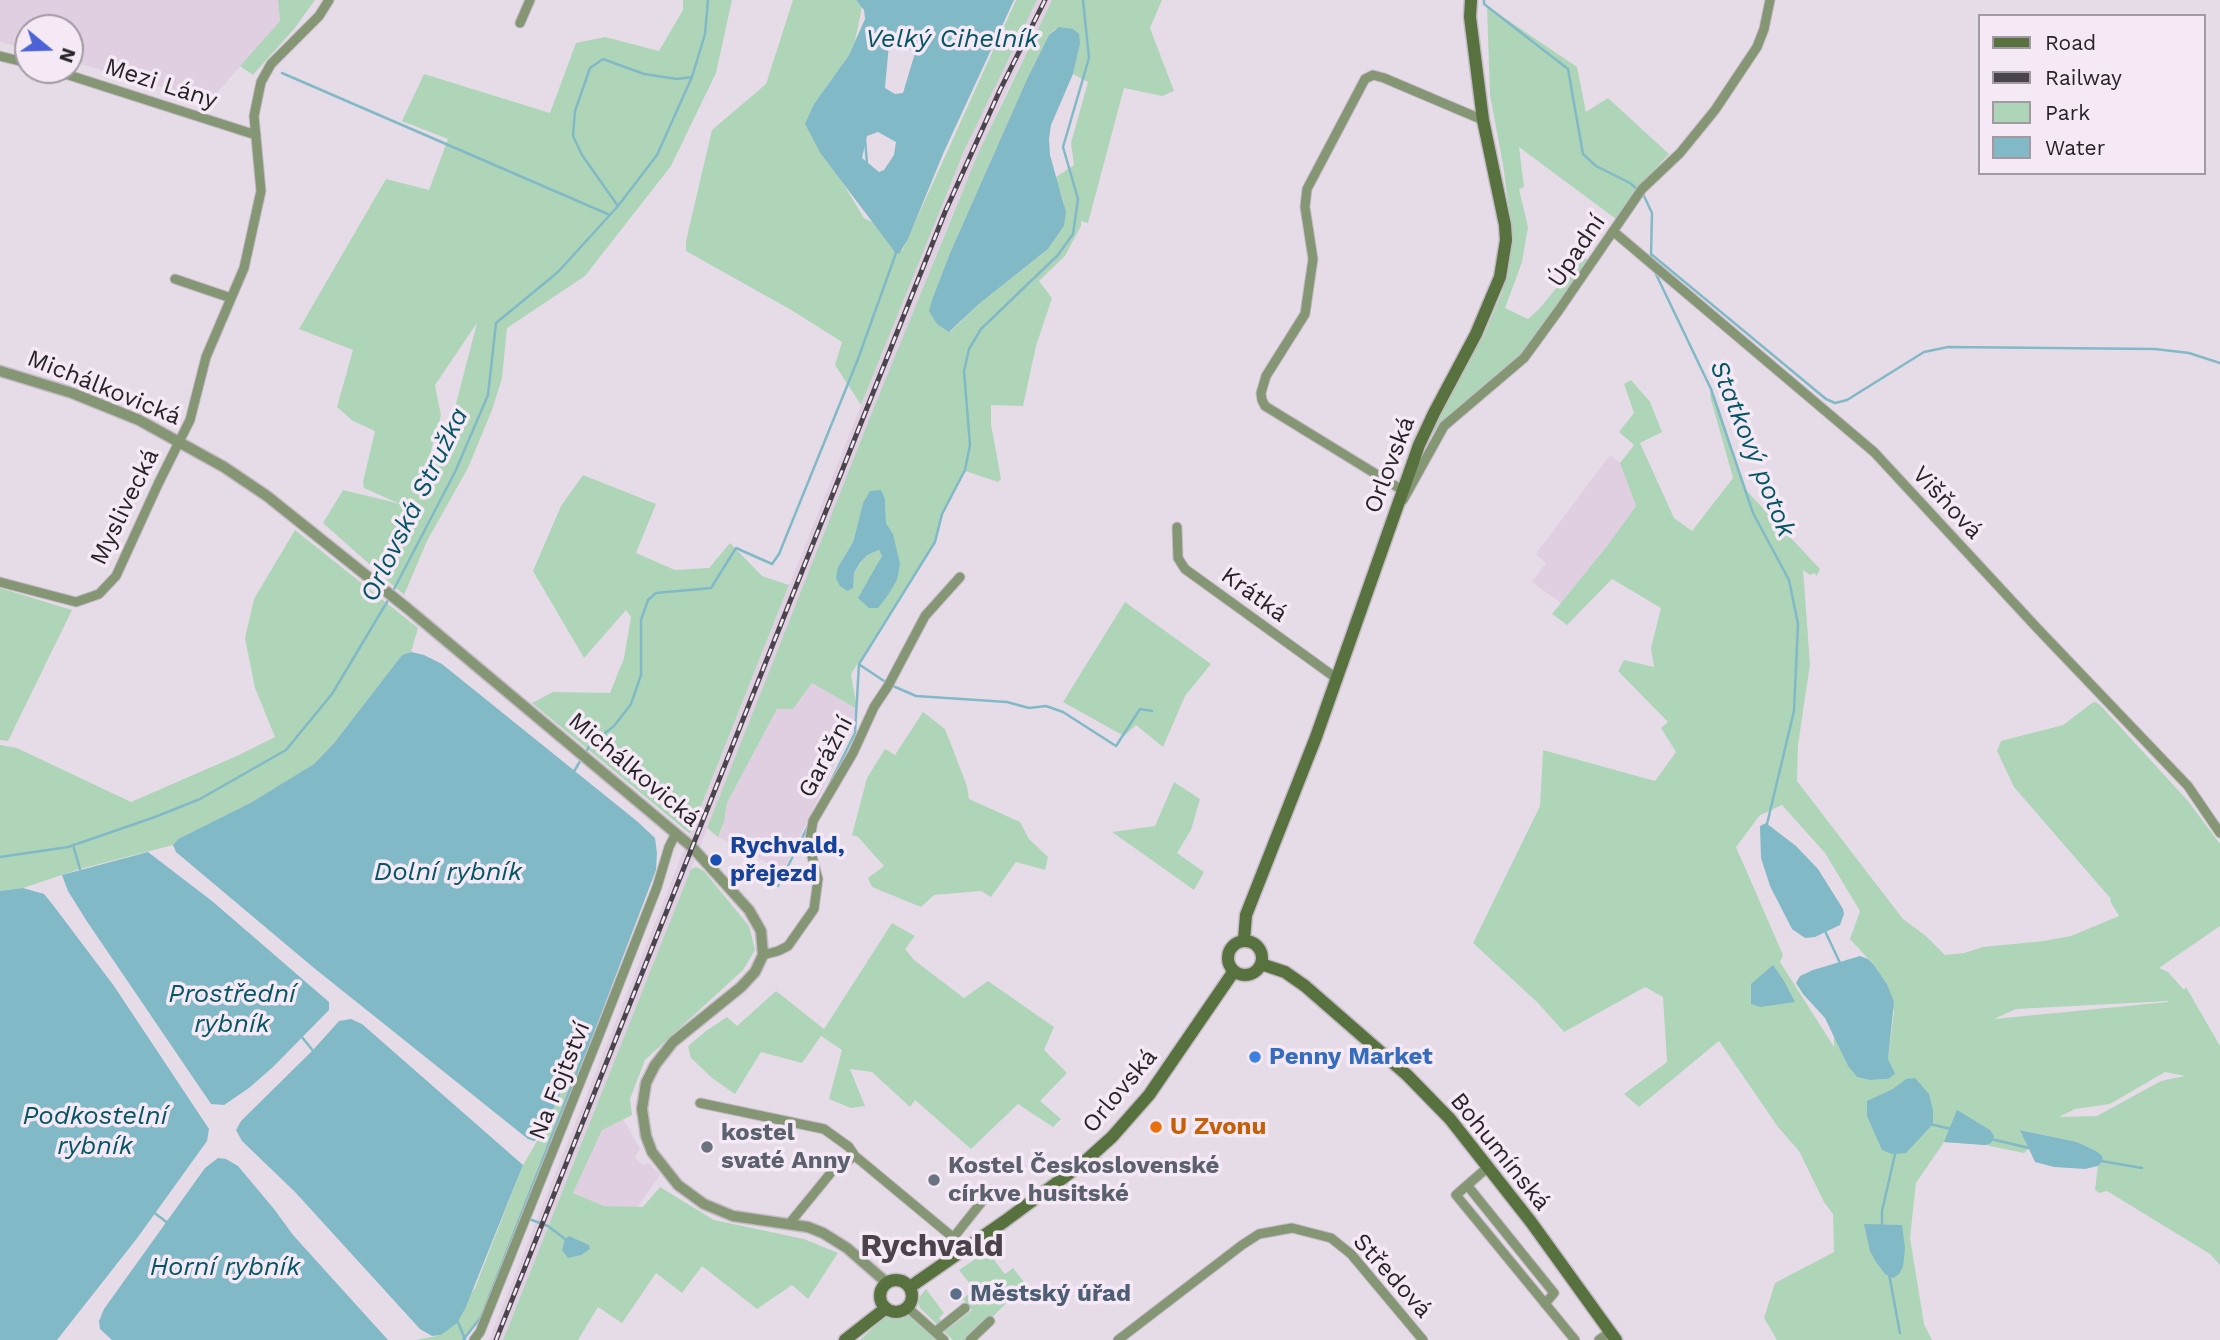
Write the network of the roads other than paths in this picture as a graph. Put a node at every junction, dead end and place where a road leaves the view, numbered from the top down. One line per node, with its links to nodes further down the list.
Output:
1 (329, 0): 8 (street, Myslivecká)
2 (530, 0): 5 (street)
3 (1471, 0): 7 (main road, Orlovská)
4 (1770, 0): 9 (street, Úpadní)
5 (520, 23)
6 (84, 80): 8 (street, Mezi Lány)
7 (1483, 120): 14 (main road, Orlovská); 14 (street)
8 (256, 135): 11 (street, Myslivecká)
9 (1614, 232): 15 (street, Úpadní); 20 (street, Višňová)
10 (175, 279): 11 (street)
11 (231, 298): 13 (street, Myslivecká)
12 (0, 370): 13 (street, Michálkovická)
13 (180, 441): 18 (street, Myslivecká); 21 (street, Michálkovická)
14 (1402, 491): 15 (main road, Orlovská)
15 (1395, 509): 19 (main road, Orlovská)
16 (1177, 527): 19 (street, Krátká)
17 (960, 578): 23 (street, Garážní)
18 (0, 582)
19 (1336, 678): 22 (main road, Orlovská)
20 (2220, 833)
21 (676, 834): 23 (street, Michálkovická); 43 (street, Na Fojtství)
22 (1244, 940): 24 (main road); 25 (main road)
23 (763, 955): 31 (street)
24 (1261, 964): 25 (main road); 28 (main road, Bohumínská)
25 (1234, 971): 33 (main road, Orlovská)
26 (700, 1103): 27 (street)
27 (855, 1156): 31 (street); 32 (street)
28 (1488, 1167): 29 (street); 42 (main road, Bohumínská)
29 (1467, 1185): 36 (street); 36 (street)
30 (988, 1194): 32 (street)
31 (789, 1224): 34 (street)
32 (953, 1238): 33 (street)
33 (967, 1250): 35 (main road, Orlovská)
34 (887, 1283): 35 (main road); 38 (main road)
35 (910, 1287): 37 (main road)
36 (1545, 1304): 49 (street)
37 (907, 1307): 38 (main road); 41 (street)
38 (886, 1308): 44 (main road)
39 (965, 1308): 41 (street)
40 (990, 1321): 46 (street)
41 (935, 1332): 45 (street)
42 (1613, 1336): 50 (street)
43 (474, 1340)
44 (845, 1340)
45 (944, 1340)
46 (970, 1340)
47 (1118, 1340): 48 (street, Středová)
48 (1423, 1340)
49 (1575, 1340)
50 (1599, 1340)

